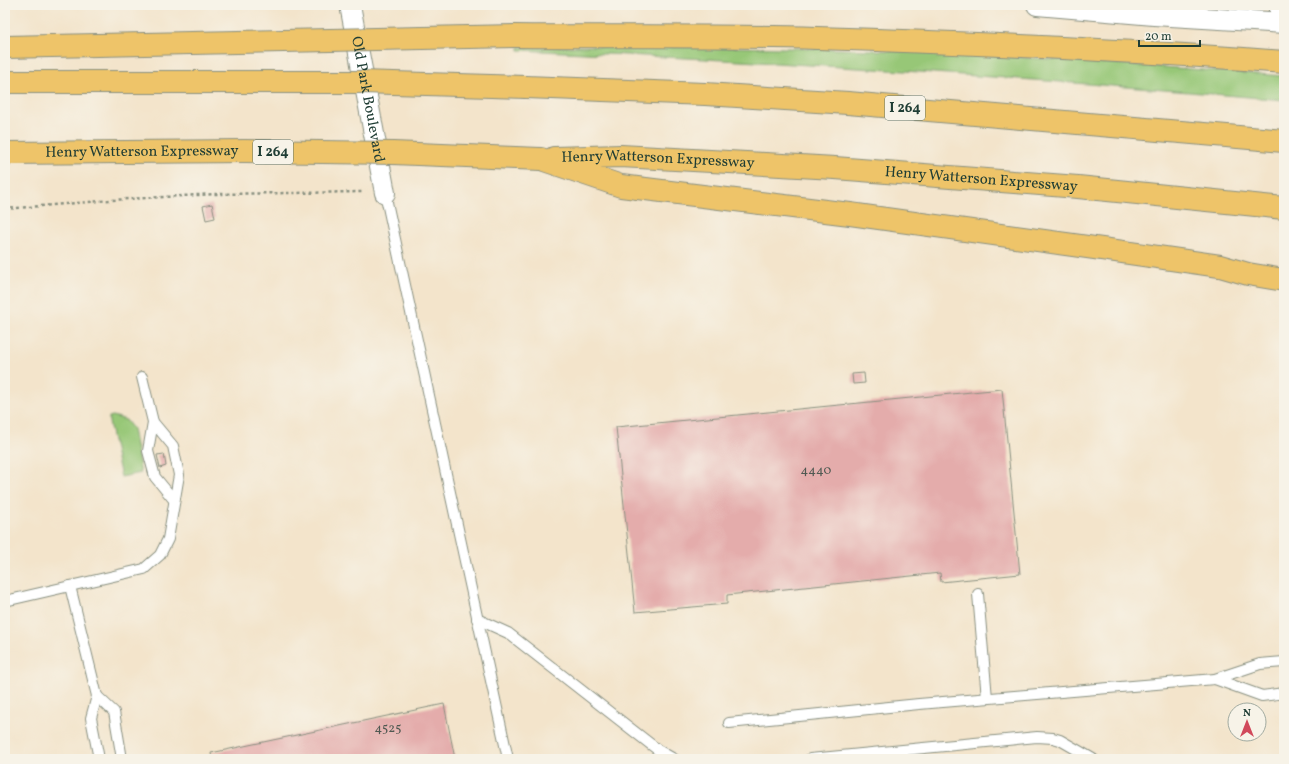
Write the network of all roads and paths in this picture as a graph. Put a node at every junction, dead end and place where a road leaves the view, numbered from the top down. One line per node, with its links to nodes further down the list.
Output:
1 (350, 5): 10 (street, Old Park Boulevard)
2 (1037, 5): 3 (street)
3 (1278, 17)
4 (5, 47): 5 (highway, bridge)
5 (1284, 62)
6 (5, 82): 7 (highway, I 264, bridge)
7 (1284, 141)
8 (5, 153): 9 (highway, Henry Watterson Expressway / I 264, bridge)
9 (541, 159): 11 (highway, Henry Watterson Expressway / I 264); 13 (highway)
10 (385, 193): 12 (path); 22 (lane)
11 (1284, 208)
12 (5, 209)
13 (1220, 266): 14 (highway); 15 (highway)
14 (1284, 269)
15 (1284, 280)
16 (142, 376): 17 (lane)
17 (153, 422): 18 (lane); 18 (lane)
18 (174, 500): 19 (lane)
19 (70, 586): 21 (lane); 26 (lane)
20 (978, 594): 27 (lane)
21 (5, 601)
22 (477, 619): 31 (lane); 32 (lane)
23 (1284, 662): 24 (lane)
24 (1215, 679): 25 (lane); 27 (lane)
25 (1284, 693)
26 (97, 696): 29 (lane); 30 (lane)
27 (987, 698): 28 (lane)
28 (729, 723)
29 (99, 759)
30 (122, 759)
31 (508, 759)
32 (674, 759)
33 (810, 759): 34 (lane)
34 (1093, 759)

